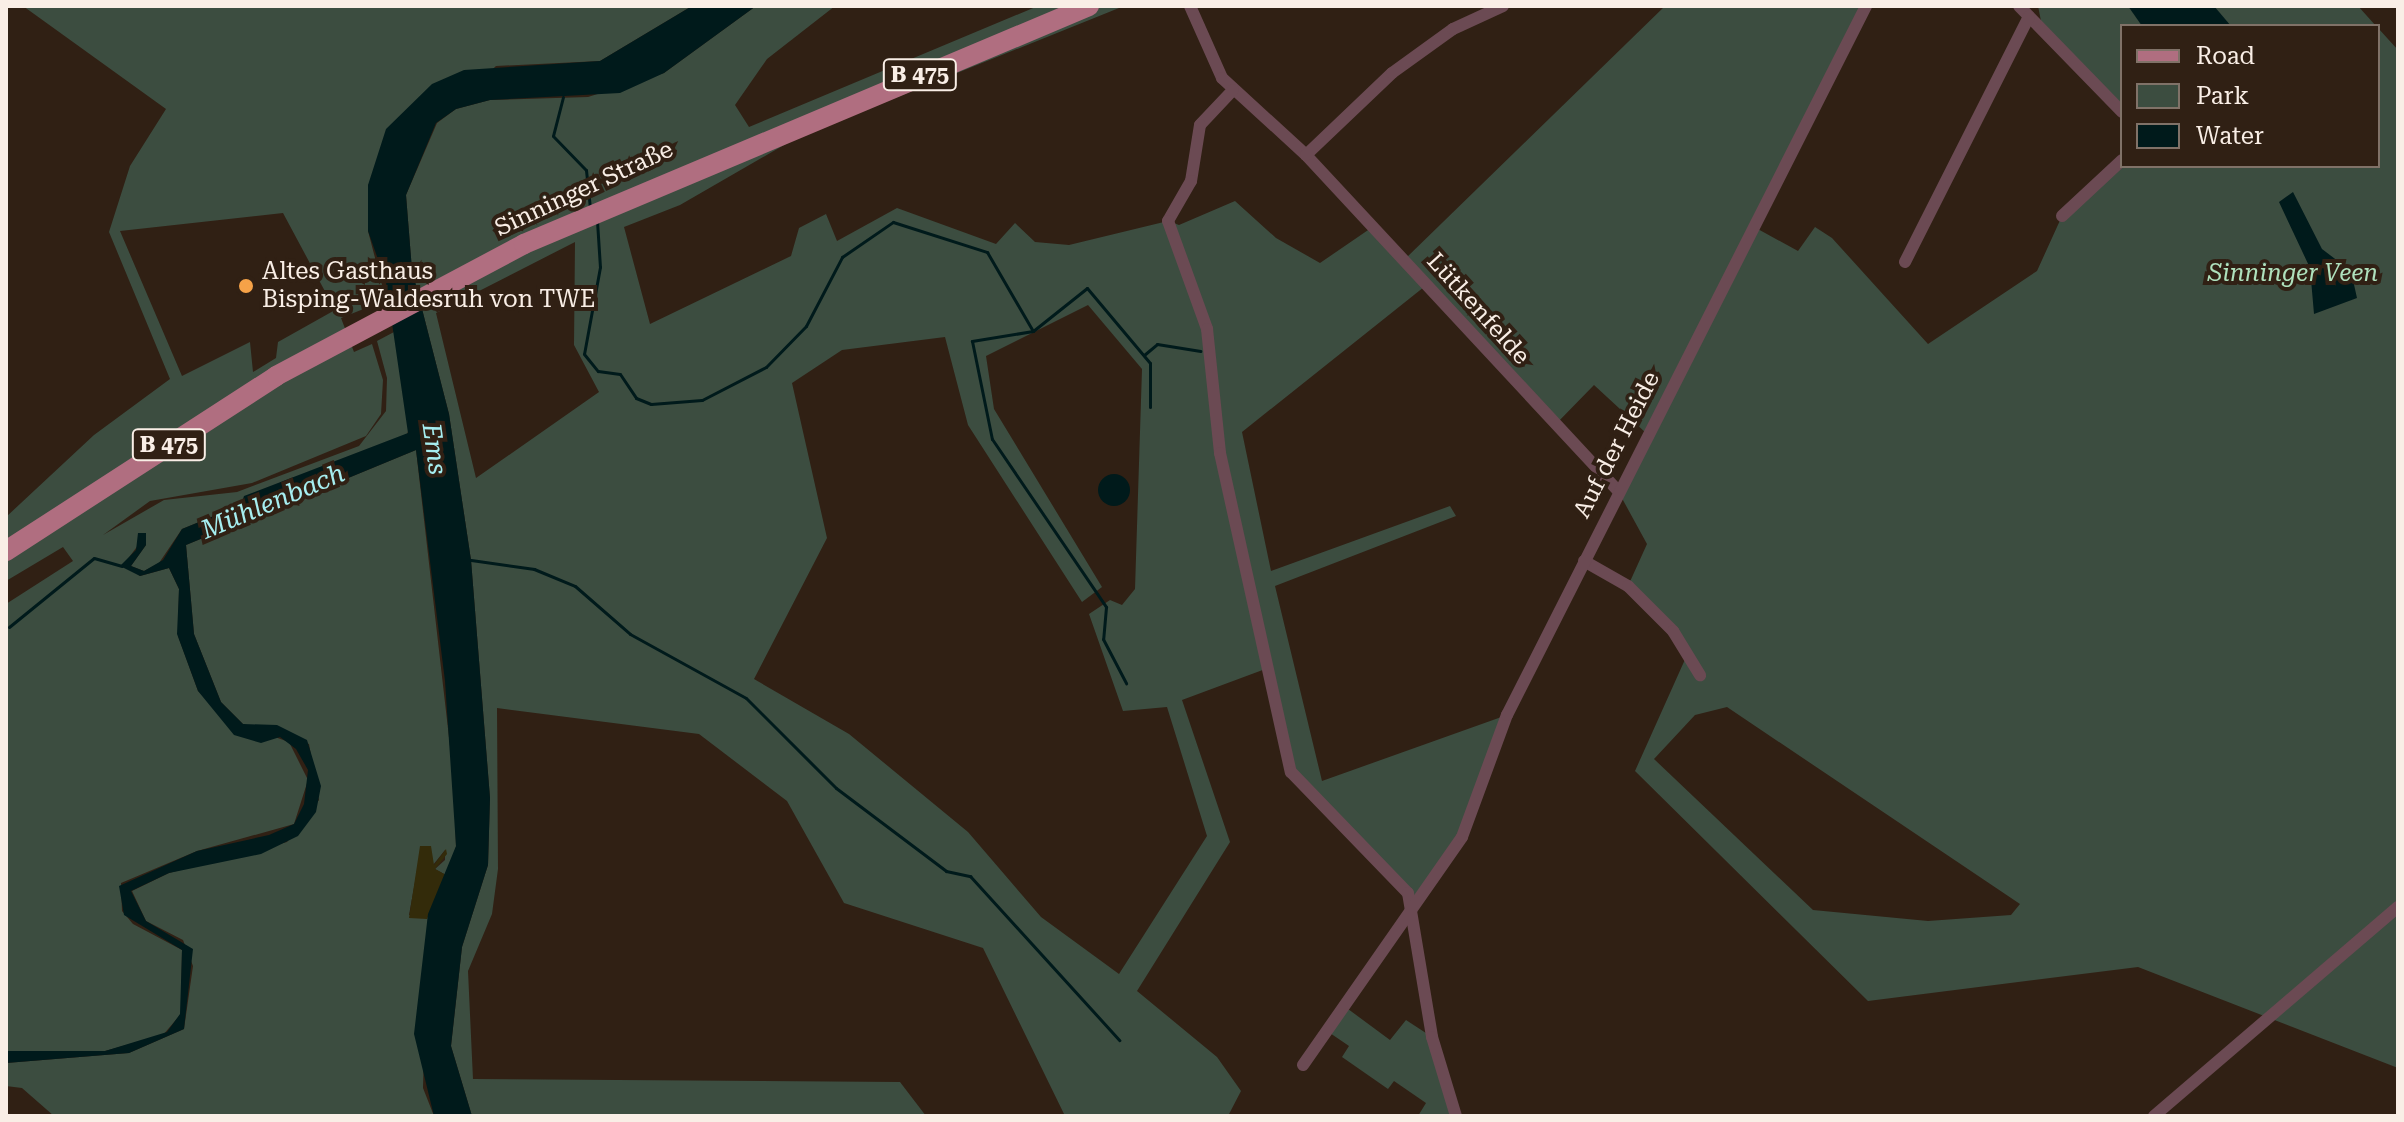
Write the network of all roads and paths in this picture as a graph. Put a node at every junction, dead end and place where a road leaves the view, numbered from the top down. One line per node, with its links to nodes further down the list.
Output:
1 (1089, 6): 14 (main road, Sinninger Straße / B 475)
2 (1190, 6): 7 (street, Lütkenfelde)
3 (1503, 6): 9 (street)
4 (1866, 6): 13 (street, Auf der Heide)
5 (2019, 6): 6 (street)
6 (2029, 17): 8 (street); 12 (street)
7 (1233, 90): 9 (street, Lütkenfelde); 17 (street)
8 (2120, 110)
9 (1306, 155): 13 (street, Lütkenfelde)
10 (2120, 162): 11 (street)
11 (2062, 216)
12 (1905, 262)
13 (1618, 491): 15 (street, Auf der Heide)
14 (6, 551)
15 (1584, 561): 16 (street); 17 (street, Auf der Heide)
16 (1700, 675)
17 (1414, 906): 19 (street, Auf der Heide); 20 (street)
18 (2398, 907): 21 (street)
19 (1303, 1065)
20 (1456, 1116)
21 (2154, 1116)

